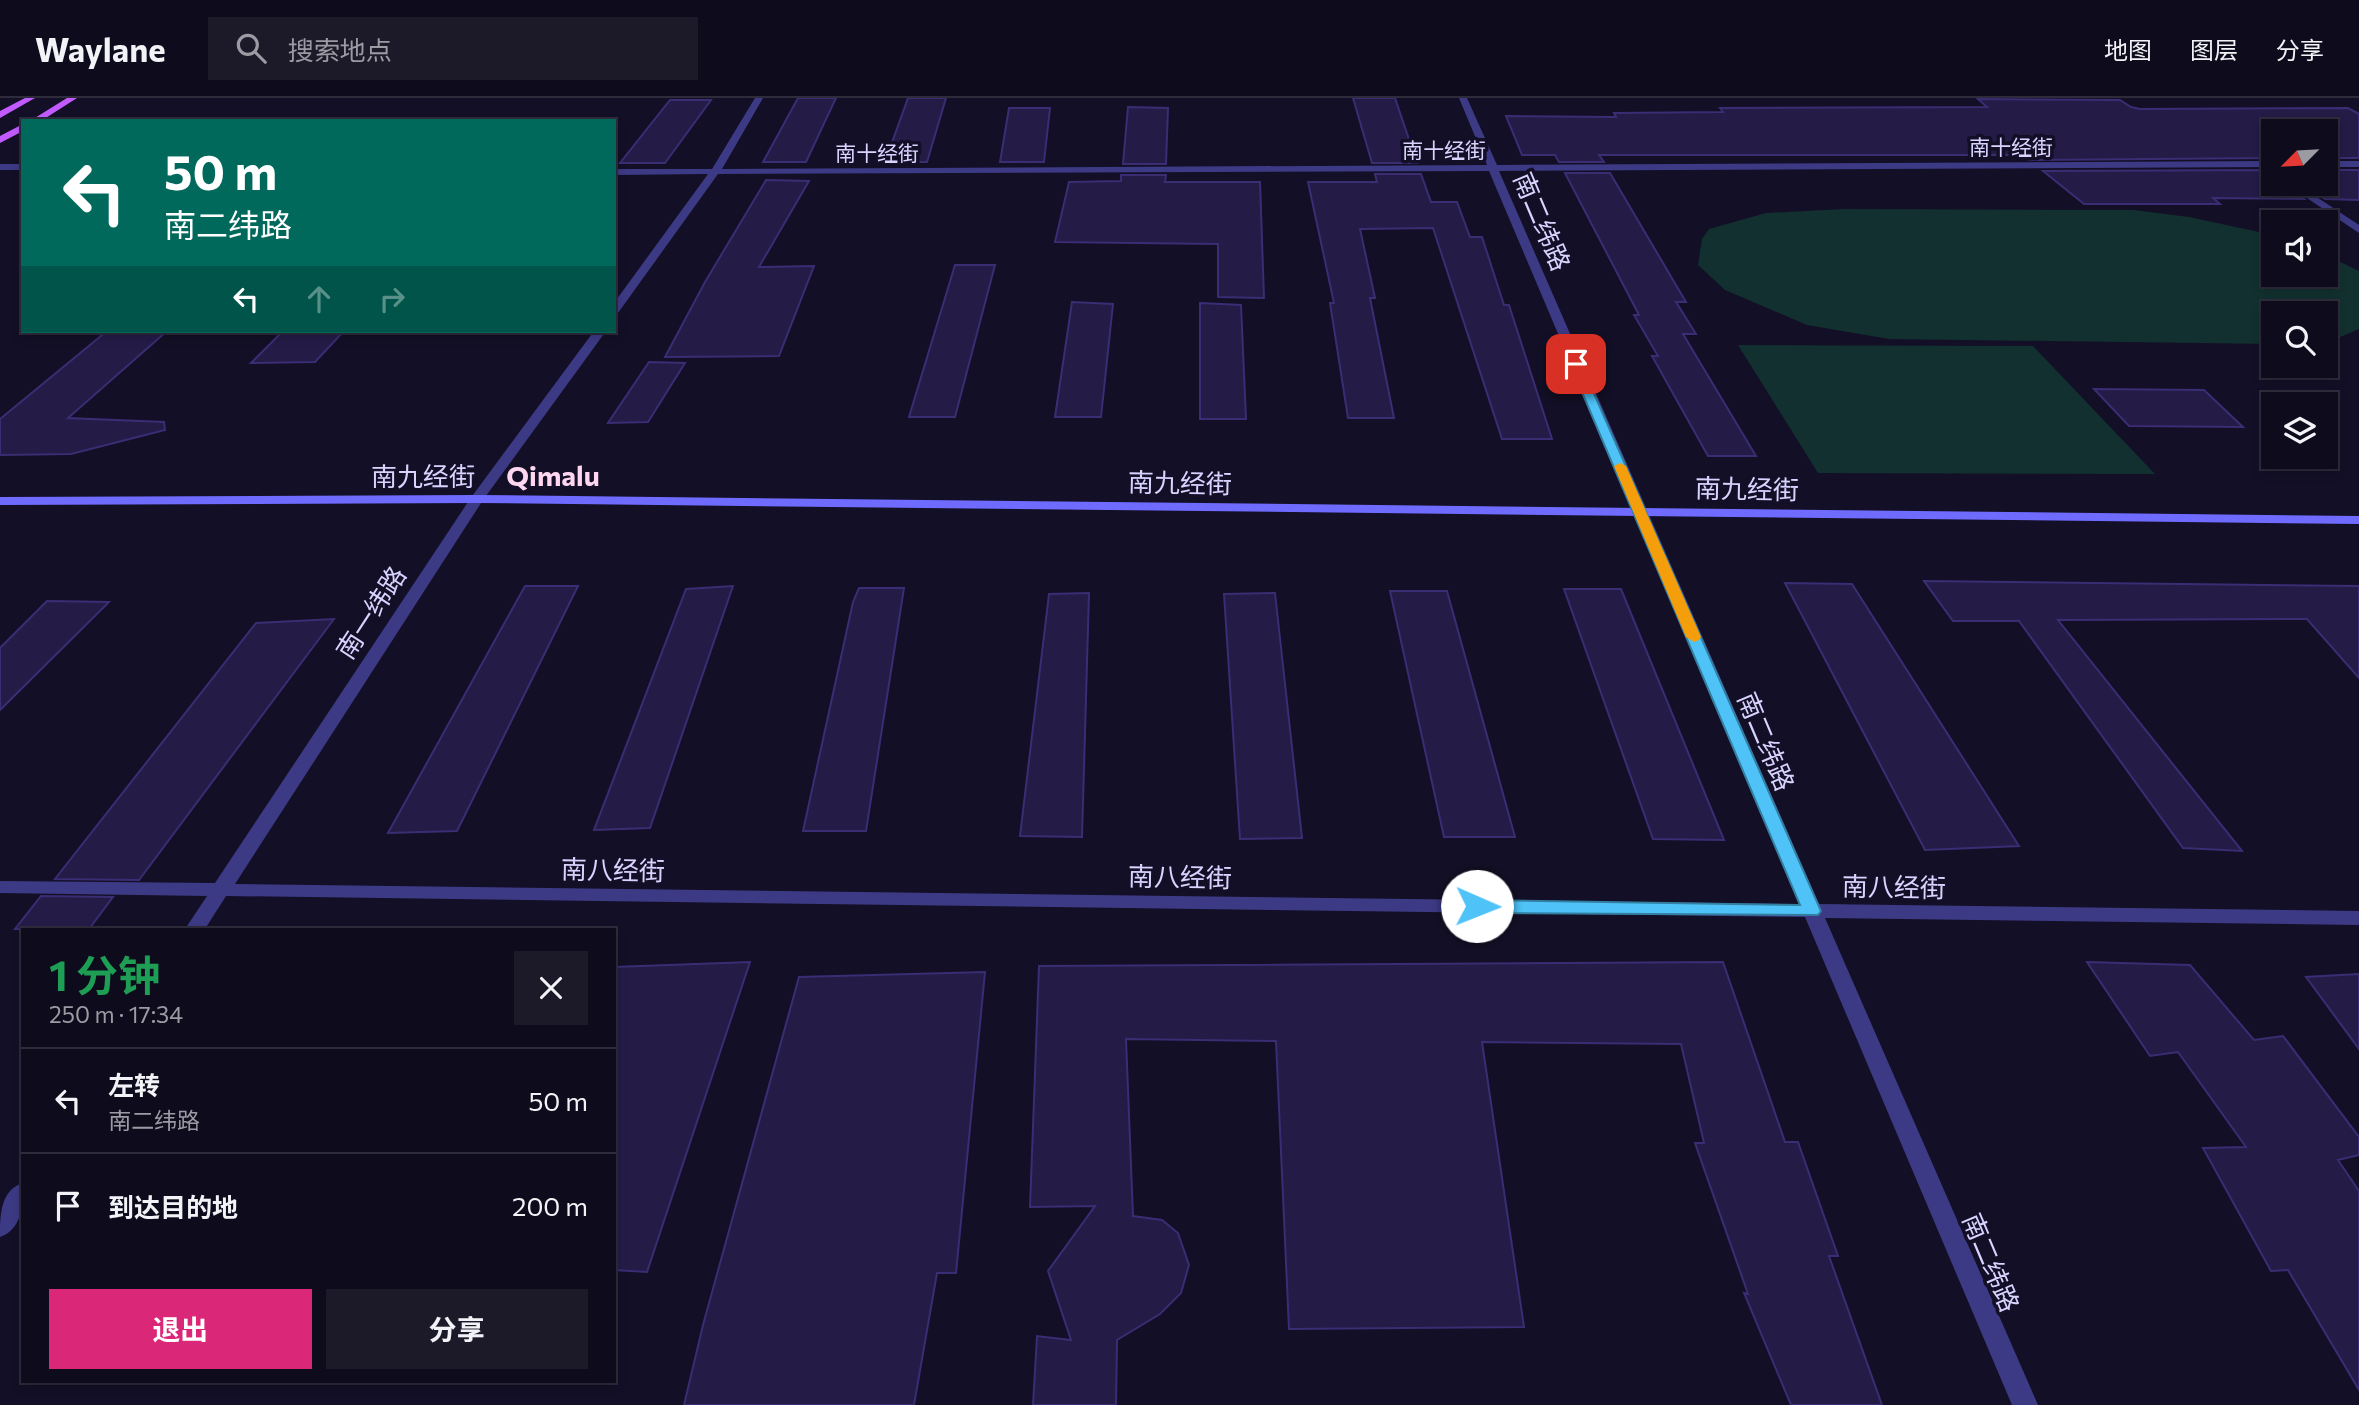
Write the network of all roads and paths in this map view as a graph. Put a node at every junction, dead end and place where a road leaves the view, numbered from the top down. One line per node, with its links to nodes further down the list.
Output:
1 (32, 98): 5 (main road)
2 (74, 98): 6 (main road)
3 (759, 98): 16 (street)
4 (1463, 98): 14 (street, 南二纬路)
5 (0, 115)
6 (37, 119)
7 (21, 128): 8 (main road)
8 (0, 140)
9 (2261, 164): 14 (street, 南十经街)
10 (2338, 164): 11 (street)
11 (2359, 164)
12 (0, 167): 13 (street)
13 (21, 167)
14 (1491, 168): 16 (street, 南十经街); 23 (street, 南二纬路)
15 (616, 172): 16 (street, 南十经街)
16 (715, 172): 19 (street)
17 (2309, 196): 18 (street)
18 (2359, 230)
19 (616, 308)
20 (599, 333): 21 (street, 南一纬路)
21 (477, 499): 22 (main road, 南九经街); 23 (main road, 南九经街); 26 (street, 南一纬路)
22 (0, 501)
23 (1639, 511): 24 (main road, 南九经街); 27 (street, 南二纬路)
24 (2359, 520)
25 (0, 887): 26 (street, 南八经街)
26 (221, 891): 27 (street, 南八经街); 29 (street, 南一纬路)
27 (1812, 911): 28 (street, 南八经街); 32 (street, 南二纬路)
28 (2359, 918)
29 (196, 928)
30 (21, 1195): 31 (street)
31 (0, 1227)
32 (2025, 1405)

